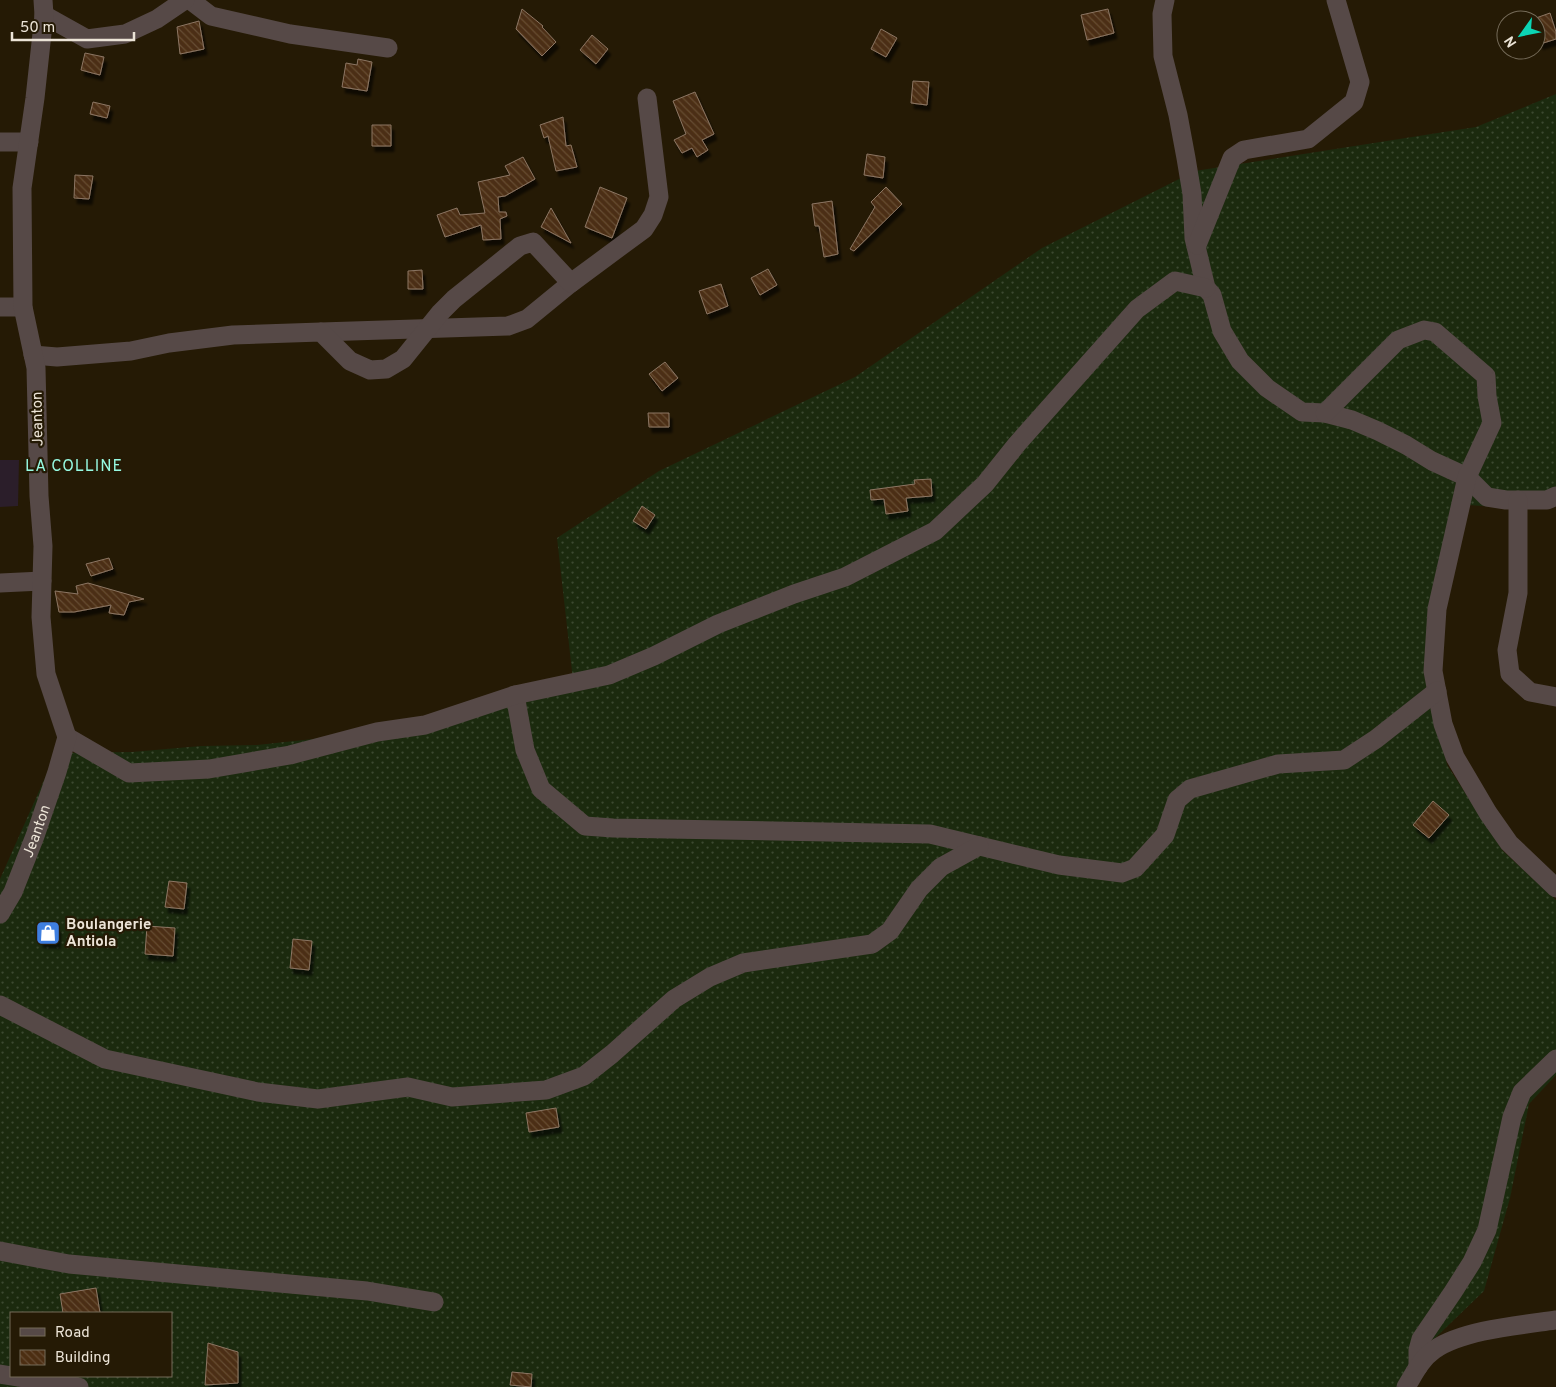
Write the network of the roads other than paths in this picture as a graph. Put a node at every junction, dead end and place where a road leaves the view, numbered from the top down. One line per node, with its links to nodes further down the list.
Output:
1 (185, 0): 5 (street)
2 (190, 0): 6 (street)
3 (1165, 0): 10 (street)
4 (1336, 0): 10 (street)
5 (43, 8): 9 (street, Jeanton)
6 (388, 48)
7 (647, 98): 11 (street)
8 (0, 142): 9 (street)
9 (29, 142): 14 (street, Jeanton)
10 (1196, 246): 12 (street)
11 (571, 282): 15 (street); 15 (street)
12 (1206, 288): 18 (street); 25 (street)
13 (0, 307): 14 (street)
14 (23, 307): 17 (street, Jeanton)
15 (427, 329): 16 (street); 16 (street)
16 (321, 332): 17 (street)
17 (33, 355): 22 (street, Jeanton)
18 (1325, 413): 19 (street); 19 (street)
19 (1467, 477): 21 (street); 24 (street)
20 (1556, 496): 21 (street)
21 (1518, 500): 26 (street)
22 (42, 581): 23 (street); 27 (street, Jeanton)
23 (0, 582)
24 (1437, 691): 28 (street); 29 (street)
25 (515, 695): 27 (street); 28 (street)
26 (1556, 697)
27 (67, 737): 30 (street, Jeanton)
28 (979, 846): 32 (street)
29 (1556, 888)
30 (6, 891): 31 (street, Jeanton)
31 (0, 914)
32 (0, 1005)
33 (1556, 1059): 37 (street)
34 (0, 1251): 35 (street)
35 (434, 1302)
36 (1556, 1320): 37 (street)
37 (1418, 1367): 40 (street)
38 (18, 1377): 39 (street)
39 (79, 1387)
40 (1406, 1387)

